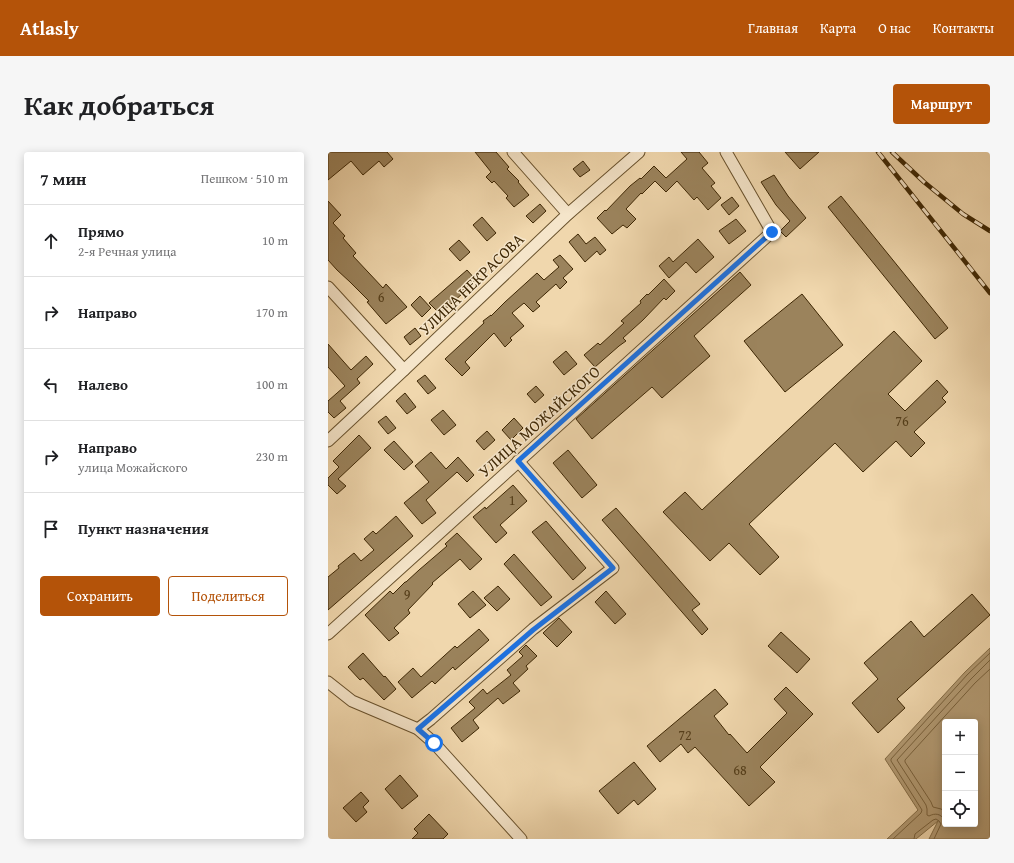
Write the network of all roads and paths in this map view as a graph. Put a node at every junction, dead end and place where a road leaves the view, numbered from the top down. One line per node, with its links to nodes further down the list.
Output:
1 (513, 152): 4 (street)
2 (639, 152): 4 (street, УЛИЦА НЕКРАСОВА)
3 (726, 152): 8 (street, УЛИЦА МОЖАЙСКОГО)
4 (568, 214): 6 (street, УЛИЦА НЕКРАСОВА)
5 (328, 287): 6 (street)
6 (404, 370): 7 (street, УЛИЦА НЕКРАСОВА)
7 (328, 441)
8 (518, 461): 9 (street, УЛИЦА МОЖАЙСКОГО); 11 (street)
9 (328, 634)
10 (328, 682): 11 (street)
11 (418, 729): 12 (street)
12 (521, 839)

